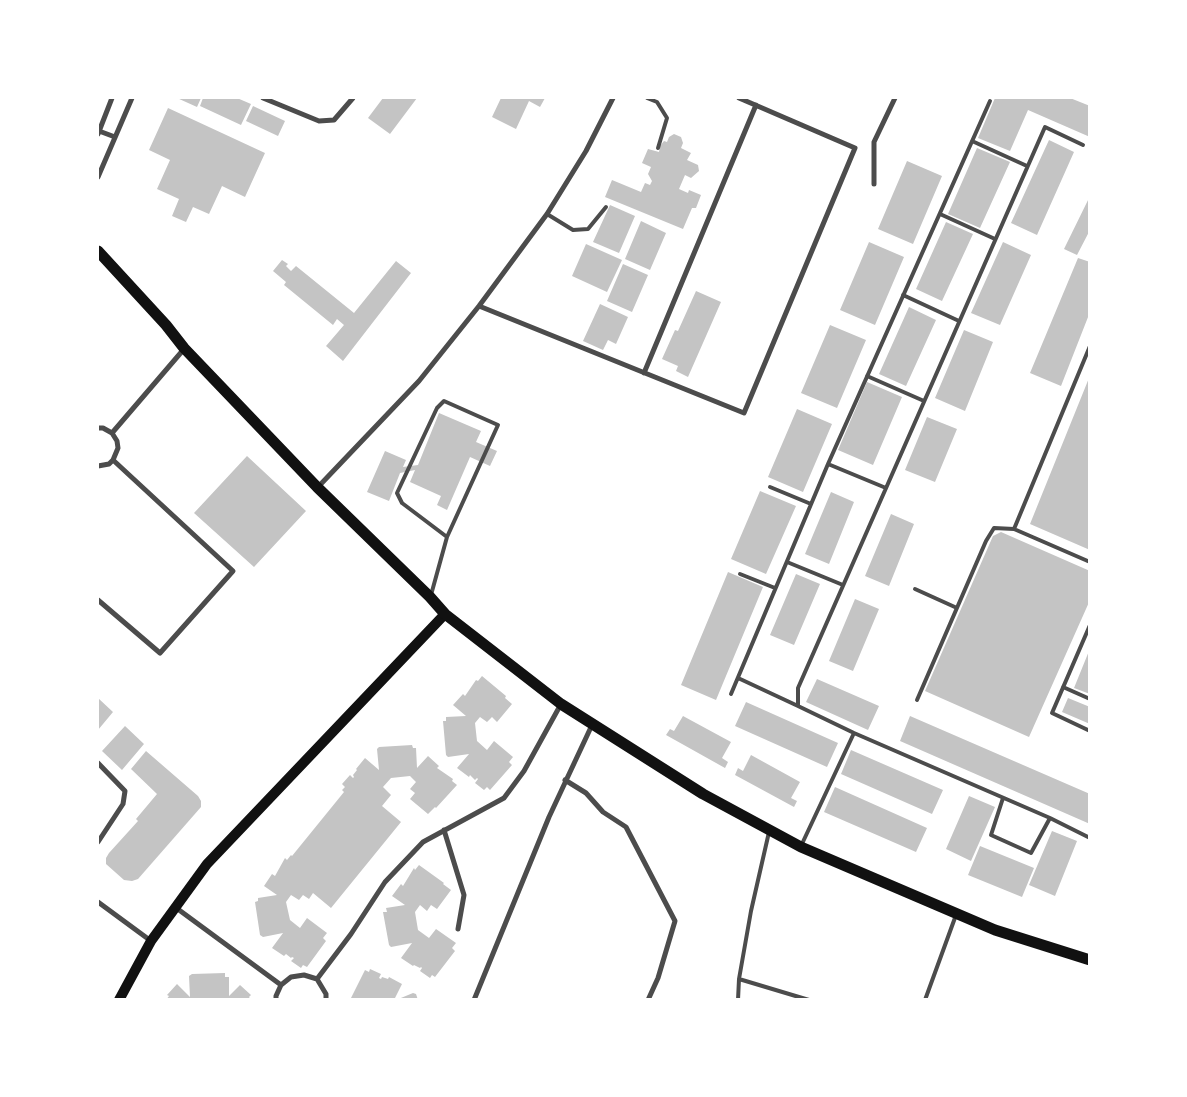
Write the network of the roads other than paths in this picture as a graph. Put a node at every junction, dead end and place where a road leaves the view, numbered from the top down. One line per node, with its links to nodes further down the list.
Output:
1 (112, 98): 11 (street)
2 (132, 98): 12 (street)
3 (262, 98): 4 (street)
4 (353, 98)
5 (613, 98): 20 (street)
6 (647, 98): 15 (lane)
7 (740, 98): 10 (street)
8 (896, 98): 18 (street)
9 (990, 101): 13 (lane)
10 (756, 105): 29 (street); 29 (street)
11 (98, 132): 12 (street)
12 (115, 137): 17 (street)
13 (972, 142): 16 (lane); 21 (lane)
14 (1083, 145): 16 (lane)
15 (658, 148)
16 (1027, 166): 22 (lane)
17 (98, 177)
18 (874, 184)
19 (606, 207): 20 (lane)
20 (547, 214): 25 (street)
21 (940, 214): 22 (lane); 24 (lane)
22 (995, 239): 26 (lane)
23 (98, 251): 28 (main road)
24 (904, 295): 26 (lane); 30 (lane)
25 (479, 306): 29 (street); 37 (street)
26 (959, 321): 31 (lane)
27 (1090, 346): 41 (lane)
28 (184, 348): 33 (street); 37 (main road)
29 (644, 373)
30 (867, 376): 31 (lane); 35 (lane)
31 (924, 401): 39 (lane)
32 (98, 428): 33 (street)
33 (112, 433): 34 (street)
34 (113, 460): 36 (street); 50 (street)
35 (828, 464): 39 (lane); 40 (lane)
36 (98, 466)
37 (317, 487): 49 (main road)
38 (770, 487): 40 (lane)
39 (886, 488): 46 (lane)
40 (811, 504): 43 (lane)
41 (1014, 529): 44 (lane); 51 (lane)
42 (447, 537): 42 (lane); 49 (lane)
43 (787, 562): 46 (lane); 47 (lane)
44 (1090, 562)
45 (740, 574): 47 (lane)
46 (843, 585): 60 (lane)
47 (775, 588): 54 (lane)
48 (914, 589): 51 (lane)
49 (430, 596): 52 (main road)
50 (98, 600)
51 (957, 608): 58 (lane)
52 (445, 614): 59 (main road); 74 (main road)
53 (1090, 625): 55 (lane)
54 (738, 678): 56 (lane); 60 (lane)
55 (1063, 687): 57 (lane); 62 (lane)
56 (731, 694)
57 (1090, 699)
58 (916, 700)
59 (561, 704): 61 (main road); 68 (street)
60 (798, 706): 63 (lane)
61 (592, 724): 65 (street); 69 (main road)
62 (1090, 731)
63 (854, 732): 66 (lane); 72 (lane)
64 (98, 763): 71 (street)
65 (565, 780): 85 (street); 86 (street)
66 (1003, 798): 67 (lane); 67 (lane)
67 (1050, 818): 70 (lane)
68 (444, 830): 76 (street); 80 (street)
69 (769, 830): 72 (main road); 79 (lane)
70 (1090, 838)
71 (98, 842)
72 (801, 847): 75 (main road)
73 (98, 902): 77 (street)
74 (175, 907): 77 (main road); 81 (street)
75 (957, 914): 78 (main road); 89 (lane)
76 (458, 929)
77 (151, 941): 82 (main road)
78 (1090, 960)
79 (739, 978): 87 (lane); 88 (lane)
80 (317, 979): 81 (street); 84 (street)
81 (281, 985): 83 (street)
82 (119, 1000)
83 (276, 1000)
84 (326, 1000)
85 (474, 1000)
86 (648, 1000)
87 (738, 1000)
88 (810, 1000)
89 (925, 1000)

